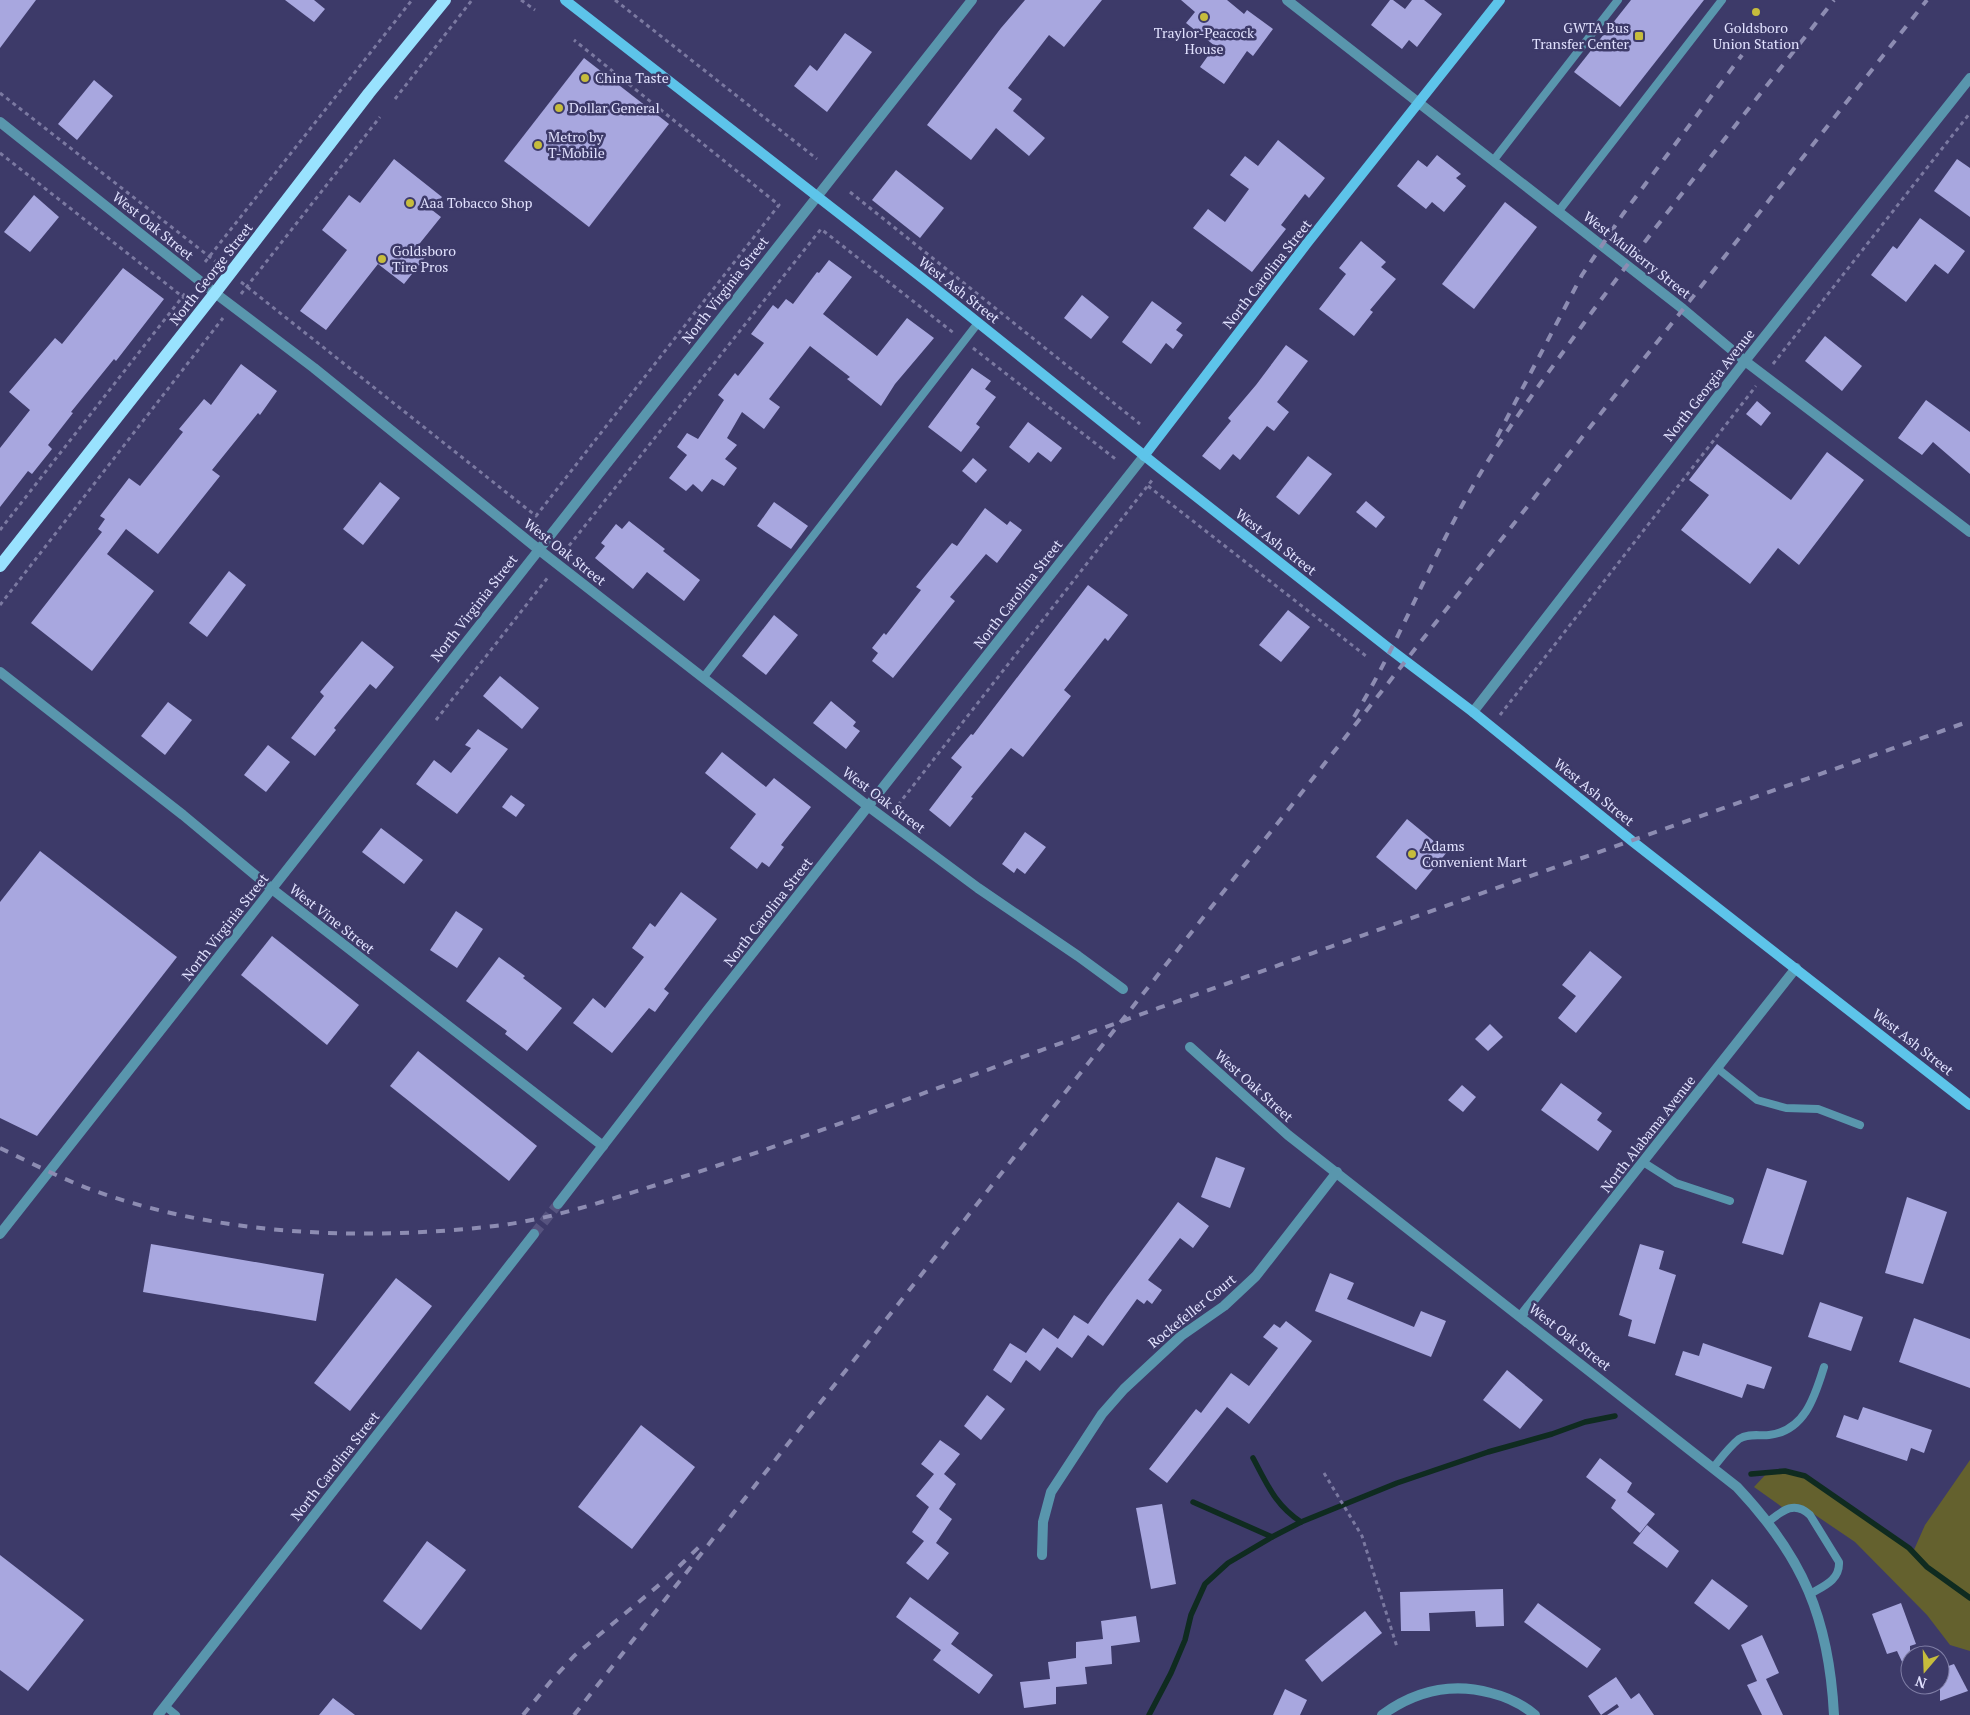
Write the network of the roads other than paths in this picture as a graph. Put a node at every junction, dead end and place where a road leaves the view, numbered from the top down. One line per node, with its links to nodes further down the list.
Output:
1 (444, 0): 14 (main road, North George Street)
2 (565, 0): 12 (main road, West Ash Street)
3 (972, 0): 12 (street, North Virginia Street)
4 (1287, 0): 9 (street, West Mulberry Street)
5 (1500, 0): 9 (main road, North Carolina Street)
6 (1618, 0): 11 (lane)
7 (1722, 0): 13 (lane)
8 (1970, 78): 16 (street, North Georgia Avenue)
9 (1420, 103): 11 (street, West Mulberry Street); 17 (main road, North Carolina Street)
10 (0, 122): 14 (street, West Oak Street)
11 (1493, 161): 13 (street, West Mulberry Street)
12 (816, 197): 15 (main road, West Ash Street); 19 (street, North Virginia Street)
13 (1558, 212): 16 (street, West Mulberry Street)
14 (215, 293): 19 (street, West Oak Street); 20 (main road, North George Street)
15 (978, 323): 17 (main road, West Ash Street); 22 (lane)
16 (1745, 361): 18 (street, West Mulberry Street); 23 (street, North Georgia Avenue)
17 (1144, 456): 23 (main road, West Ash Street); 24 (street, North Carolina Street)
18 (1970, 532)
19 (538, 549): 22 (street, West Oak Street); 25 (street, North Virginia Street)
20 (0, 566)
21 (0, 672): 25 (street, West Vine Street)
22 (703, 678): 24 (street, West Oak Street)
23 (1473, 712): 26 (main road, West Ash Street)
24 (869, 807): 27 (street, West Oak Street); 32 (street, North Carolina Street)
25 (272, 889): 32 (street, West Vine Street); 37 (street, North Virginia Street)
26 (1796, 968): 29 (street, North Alabama Avenue); 30 (main road, West Ash Street)
27 (1123, 989)
28 (1190, 1047): 34 (street, West Oak Street)
29 (1717, 1068): 31 (lane); 33 (street, North Alabama Avenue)
30 (1970, 1105)
31 (1860, 1124)
32 (603, 1146): 36 (street, North Carolina Street)
33 (1642, 1162): 35 (lane); 39 (street, North Alabama Avenue)
34 (1337, 1172): 39 (street, West Oak Street); 43 (street, Rockefeller Court)
35 (1730, 1200)
36 (558, 1204)
37 (0, 1234)
38 (534, 1234): 45 (street, North Carolina Street)
39 (1521, 1316): 41 (street, West Oak Street)
40 (1824, 1367): 41 (lane)
41 (1713, 1468): 42 (street, West Oak Street)
42 (1768, 1522): 44 (street, West Oak Street); 44 (lane)
43 (1042, 1555)
44 (1810, 1594): 49 (street, West Oak Street)
45 (162, 1711): 46 (lane)
46 (176, 1715)
47 (1382, 1715): 48 (street)
48 (1535, 1715)
49 (1834, 1715)

